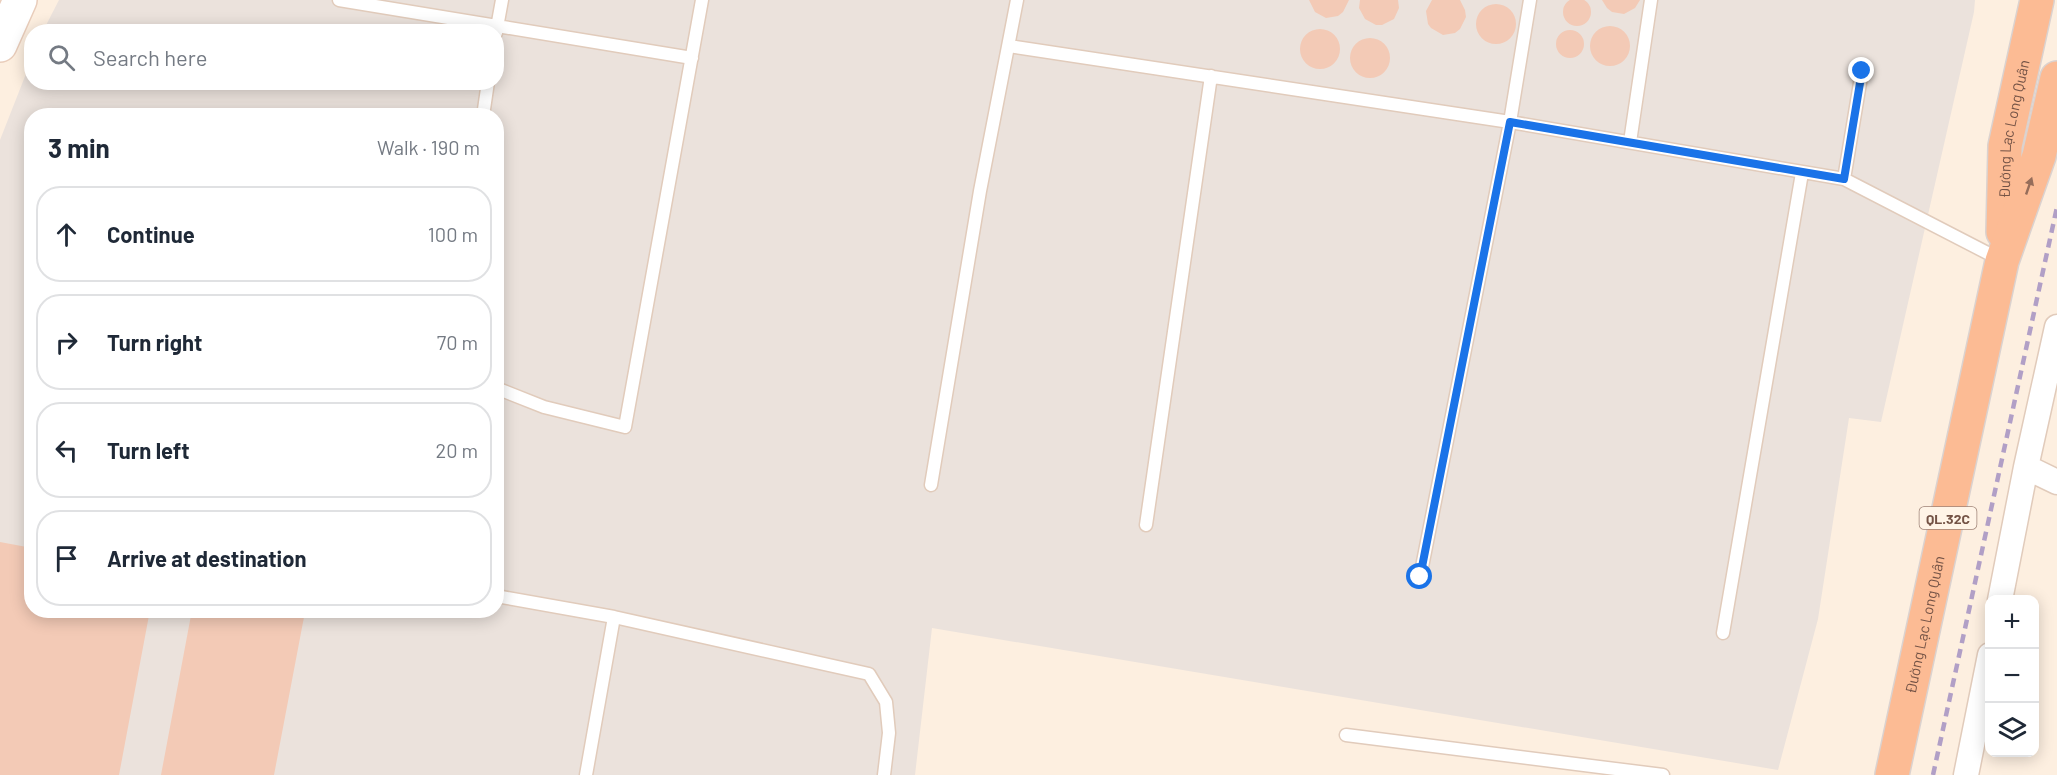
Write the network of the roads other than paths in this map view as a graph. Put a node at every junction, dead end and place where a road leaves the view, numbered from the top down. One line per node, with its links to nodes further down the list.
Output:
1 (20, 0): 12 (main road)
2 (339, 0): 9 (lane)
3 (502, 0): 10 (lane)
4 (702, 0): 14 (lane)
5 (1017, 0): 13 (lane)
6 (1530, 0): 20 (lane)
7 (1651, 0): 21 (lane)
8 (2037, 0): 24 (highway, Đường Lạc Long Quân / QL.32C)
9 (465, 24)
10 (498, 24)
11 (504, 31): 14 (lane)
12 (0, 45)
13 (1009, 46): 16 (lane); 29 (lane)
14 (692, 58): 26 (lane)
15 (1862, 71): 23 (lane)
16 (1211, 76): 20 (lane); 30 (lane)
17 (2057, 78): 24 (highway, Đường Lạc Long Quân / QL.32C, one-way to 17)
18 (487, 90): 19 (lane)
19 (484, 108)
20 (1510, 122): 21 (lane); 31 (lane)
21 (1630, 142): 22 (lane)
22 (1802, 172): 23 (lane); 35 (lane)
23 (1844, 179): 24 (lane)
24 (2002, 261): 41 (highway, Đường Lạc Long Quân / QL.32C)
25 (2057, 327): 27 (street)
26 (504, 391)
27 (2026, 467): 28 (street); 32 (street)
28 (2057, 482)
29 (931, 485)
30 (1146, 525)
31 (1420, 577)
32 (2001, 595)
33 (504, 597): 34 (lane)
34 (614, 617): 38 (lane); 39 (lane)
35 (1723, 633)
36 (1985, 676): 42 (street)
37 (1346, 735): 40 (lane)
38 (586, 775)
39 (884, 775)
40 (1663, 775)
41 (1892, 775)
42 (1966, 775)

